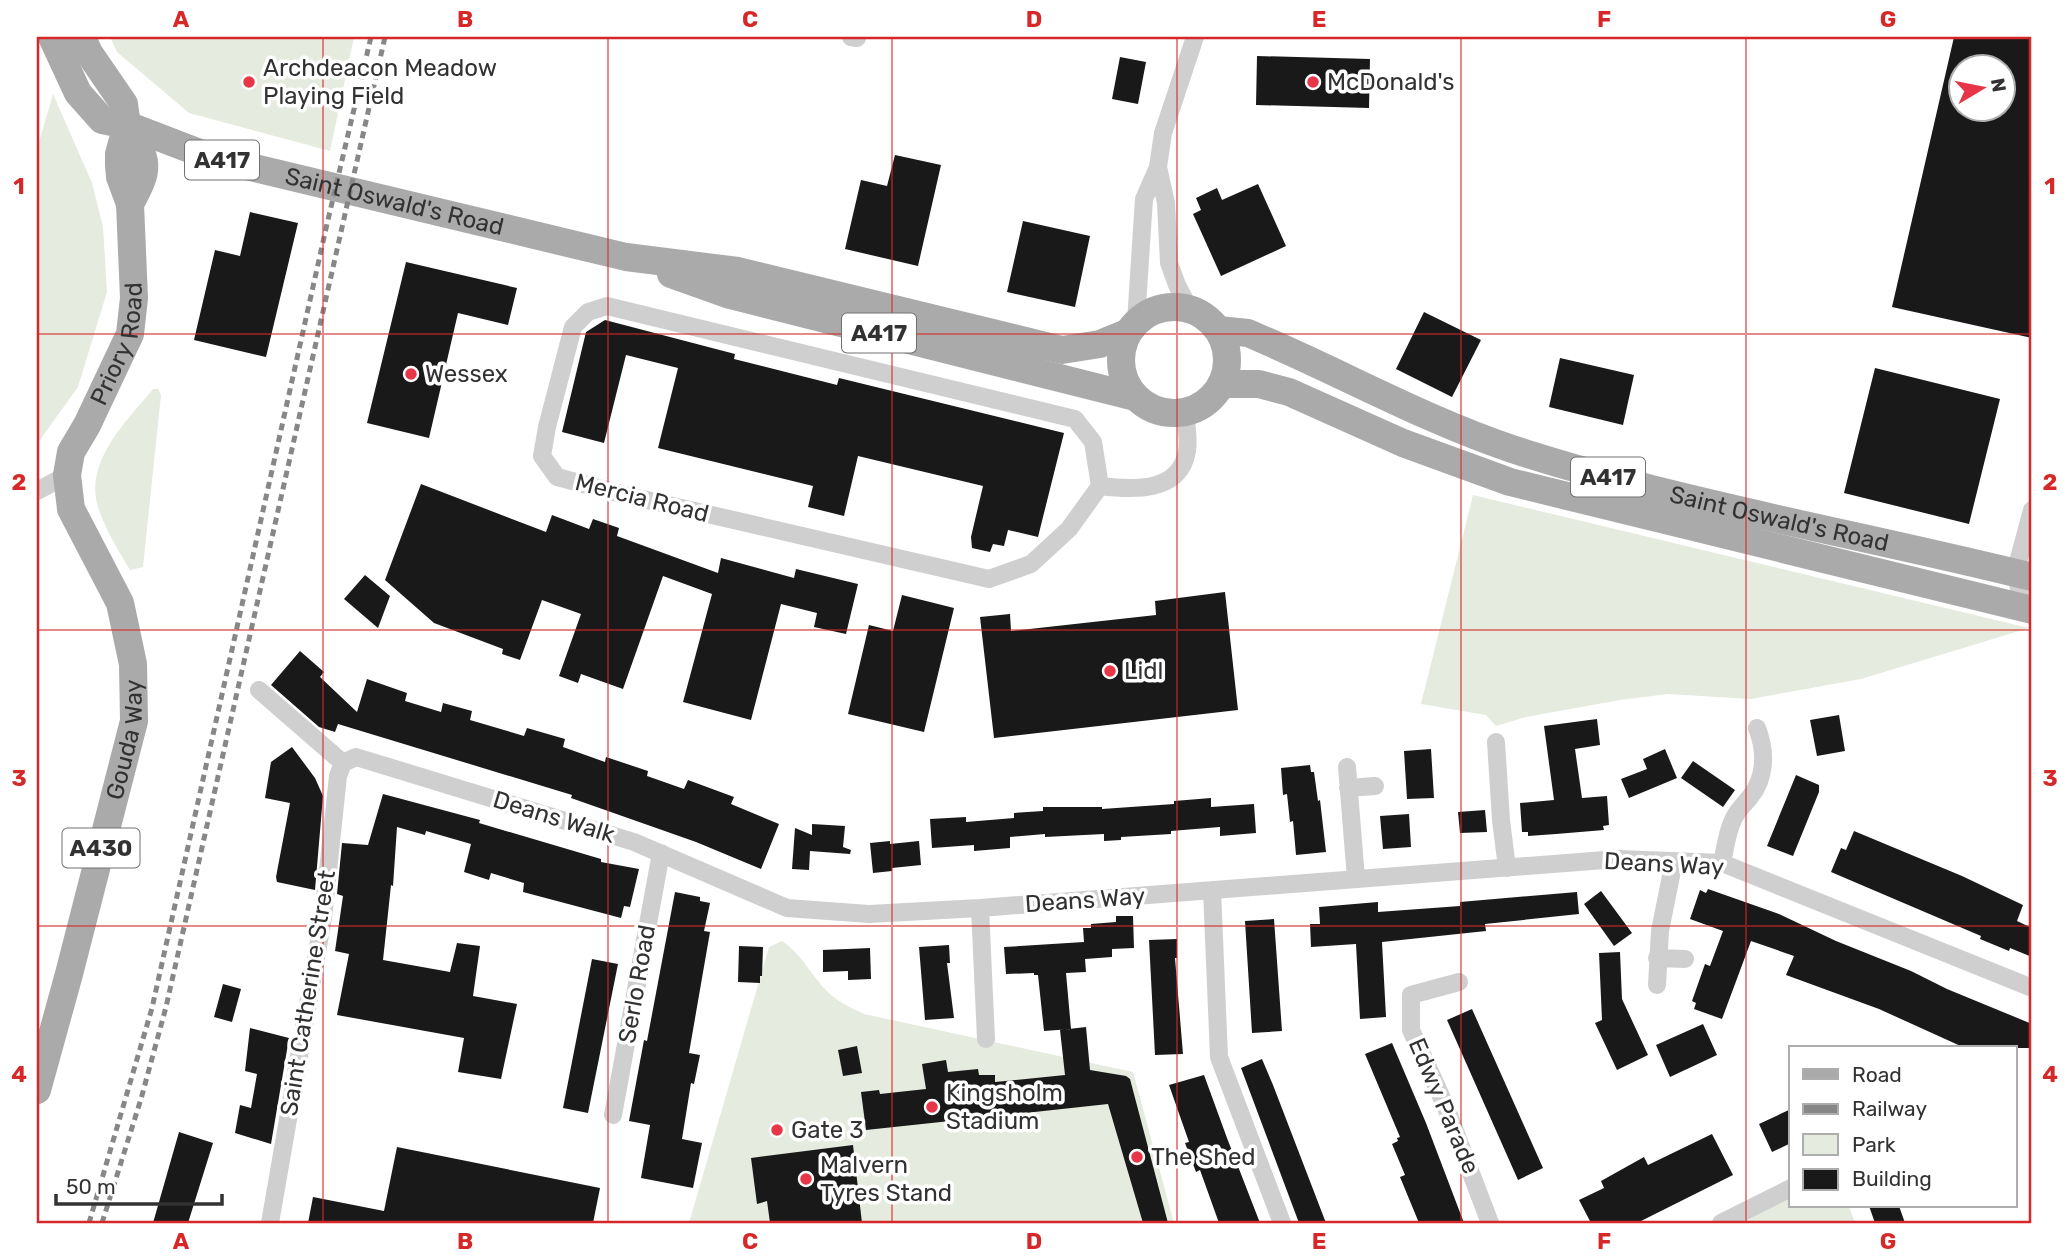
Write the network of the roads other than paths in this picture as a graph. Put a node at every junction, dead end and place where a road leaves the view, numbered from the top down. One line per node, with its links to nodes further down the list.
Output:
1 (51, 37): 6 (main road, Saint Oswald's Road / A417)
2 (82, 37): 6 (main road)
3 (1195, 37): 5 (street)
4 (1209, 37): 5 (street)
5 (1189, 60): 7 (street)
6 (127, 125): 8 (main road, Saint Oswald's Road / A417); 15 (main road, Priory Road / A430)
7 (1158, 166): 9 (street); 10 (street)
8 (626, 257): 10 (main road, Saint Oswald's Road / A417); 13 (main road, Saint Oswald's Road / A417)
9 (1189, 308): 10 (main road, A417); 11 (main road, A417)
10 (1132, 327): 13 (main road)
11 (1219, 330): 12 (main road); 19 (main road, Saint Oswald's Road / A417)
12 (1222, 384): 14 (main road); 20 (main road, Saint Oswald's Road / A417)
13 (1135, 397): 14 (main road, A417)
14 (1185, 412): 16 (street)
15 (67, 475): 17 (street); 42 (main road, Gouda Way / A430)
16 (1100, 486): 16 (street, Mercia Road)
17 (37, 491)
18 (2032, 510): 19 (street)
19 (2024, 575): 20 (street)
20 (2029, 607)
21 (259, 690): 24 (street)
22 (1757, 728): 30 (street)
23 (1496, 742): 31 (street)
24 (343, 763): 28 (street, Deans Walk); 45 (street, Saint Catherine Street)
25 (1346, 767): 27 (street)
26 (1375, 786): 27 (street)
27 (1348, 788): 32 (street)
28 (661, 852): 35 (street, Deans Walk); 43 (street, Serlo Road)
29 (1674, 861): 30 (street, Deans Way); 31 (street, Deans Way); 36 (street)
30 (1722, 863): 40 (street, Deans Way)
31 (1507, 868): 32 (street, Deans Way)
32 (1356, 878): 33 (street, Deans Way)
33 (1212, 890): 34 (street, Deans Way); 46 (street)
34 (980, 908): 35 (street, Deans Way); 41 (street)
35 (869, 914)
36 (1657, 958): 37 (street); 39 (street)
37 (1685, 960)
38 (1459, 982): 47 (street, Edwy Parade)
39 (1657, 985)
40 (2032, 988)
41 (986, 1039)
42 (37, 1090)
43 (613, 1115)
44 (1789, 1189): 48 (street)
45 (270, 1223)
46 (1282, 1223)
47 (1490, 1223)
48 (1721, 1223)

